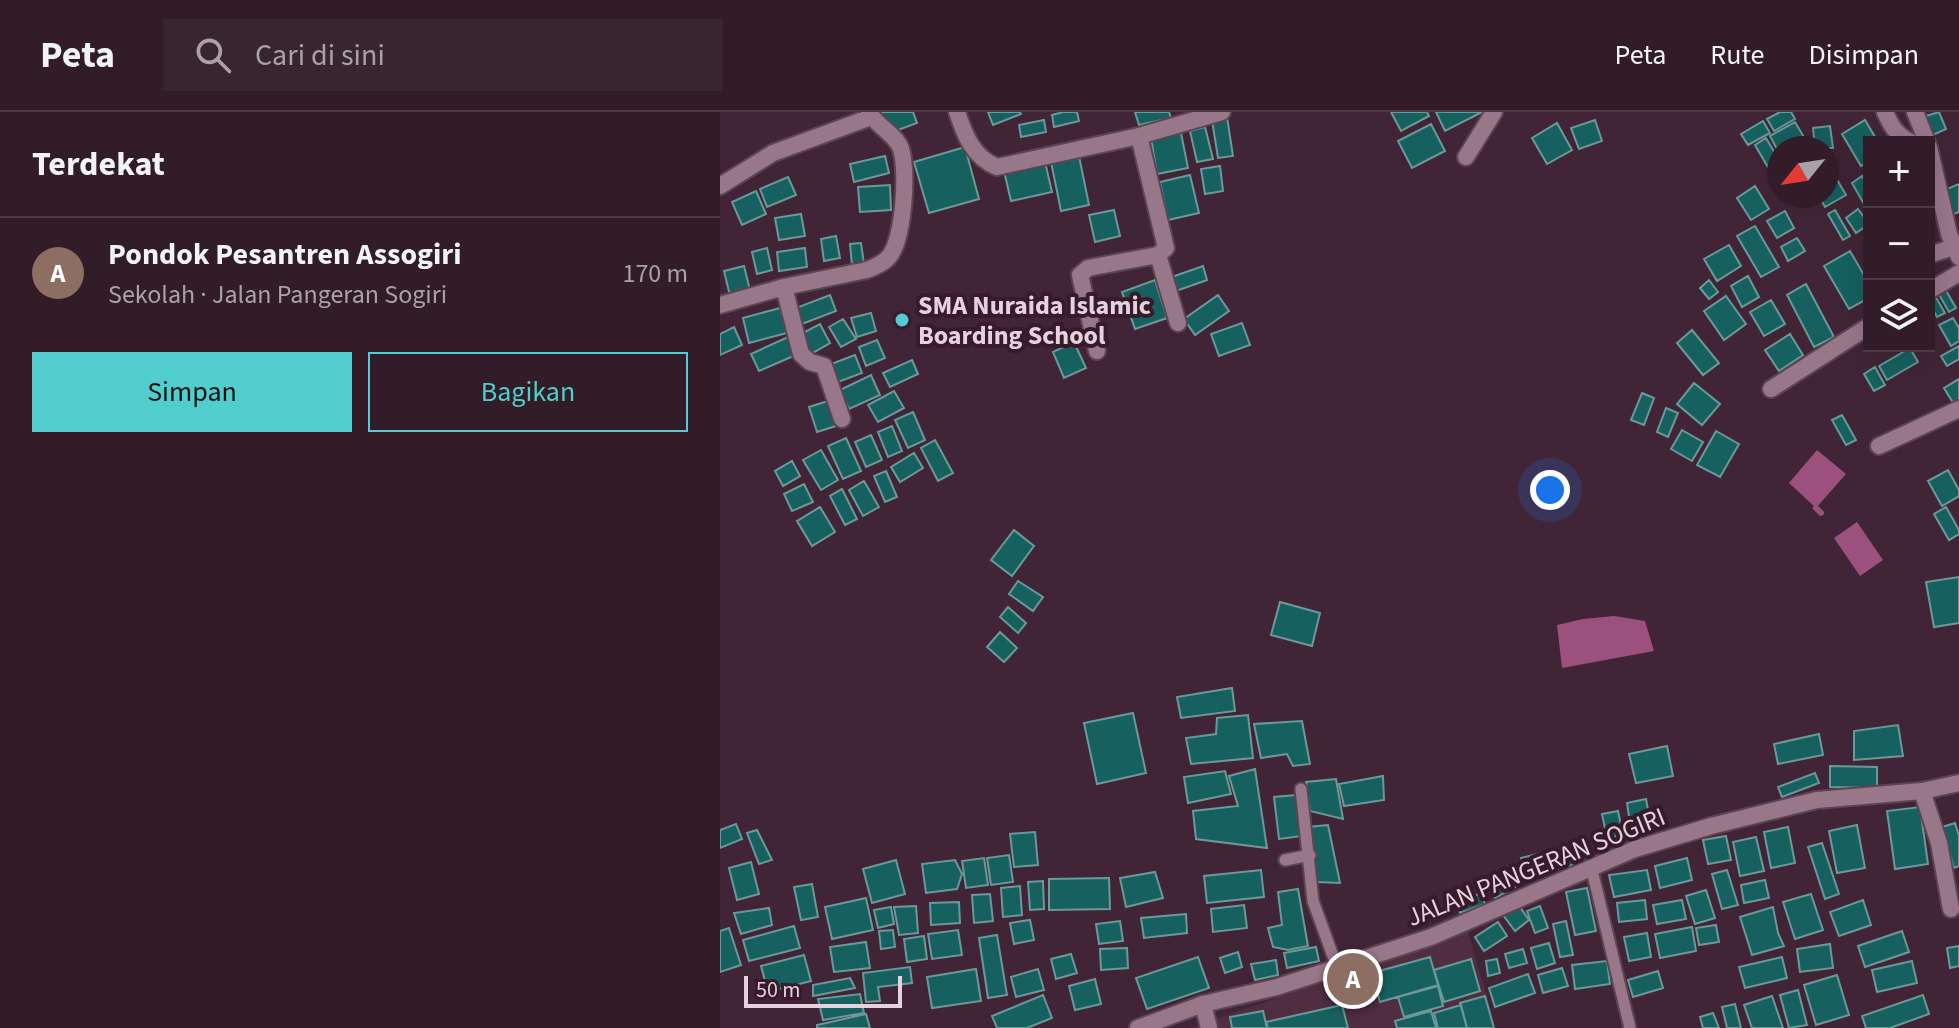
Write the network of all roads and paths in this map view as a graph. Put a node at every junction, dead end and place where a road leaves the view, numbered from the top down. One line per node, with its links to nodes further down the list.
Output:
1 (957, 112): 7 (street)
2 (1222, 112): 7 (street)
3 (1494, 112): 10 (street)
4 (1885, 112): 8 (street)
5 (1915, 112): 9 (street)
6 (870, 115): 12 (street); 17 (street)
7 (1139, 136): 15 (street)
8 (1899, 136)
9 (1925, 136)
10 (1466, 157)
11 (1935, 182): 13 (street)
12 (720, 186)
13 (1955, 241): 14 (street)
14 (1935, 252)
15 (1158, 255): 20 (street); 22 (street)
16 (1959, 273): 18 (street)
17 (784, 287): 19 (street); 25 (street)
18 (1935, 287)
19 (720, 305)
20 (1178, 323)
21 (1863, 330): 23 (street)
22 (1097, 351)
23 (1771, 389)
24 (1959, 409): 26 (street)
25 (842, 419)
26 (1879, 446)
27 (1959, 783): 29 (street, JALAN PANGERAN SOGIRI)
28 (1301, 789): 30 (lane)
29 (1922, 791): 32 (street, JALAN PANGERAN SOGIRI); 33 (street)
30 (1310, 855): 31 (lane); 34 (lane)
31 (1285, 860)
32 (1591, 866): 34 (street, JALAN PANGERAN SOGIRI); 38 (lane)
33 (1951, 909)
34 (1337, 967): 35 (street, JALAN PANGERAN SOGIRI)
35 (1203, 1004): 36 (street, JALAN PANGERAN SOGIRI); 37 (street)
36 (1138, 1028)
37 (1209, 1028)
38 (1630, 1028)

